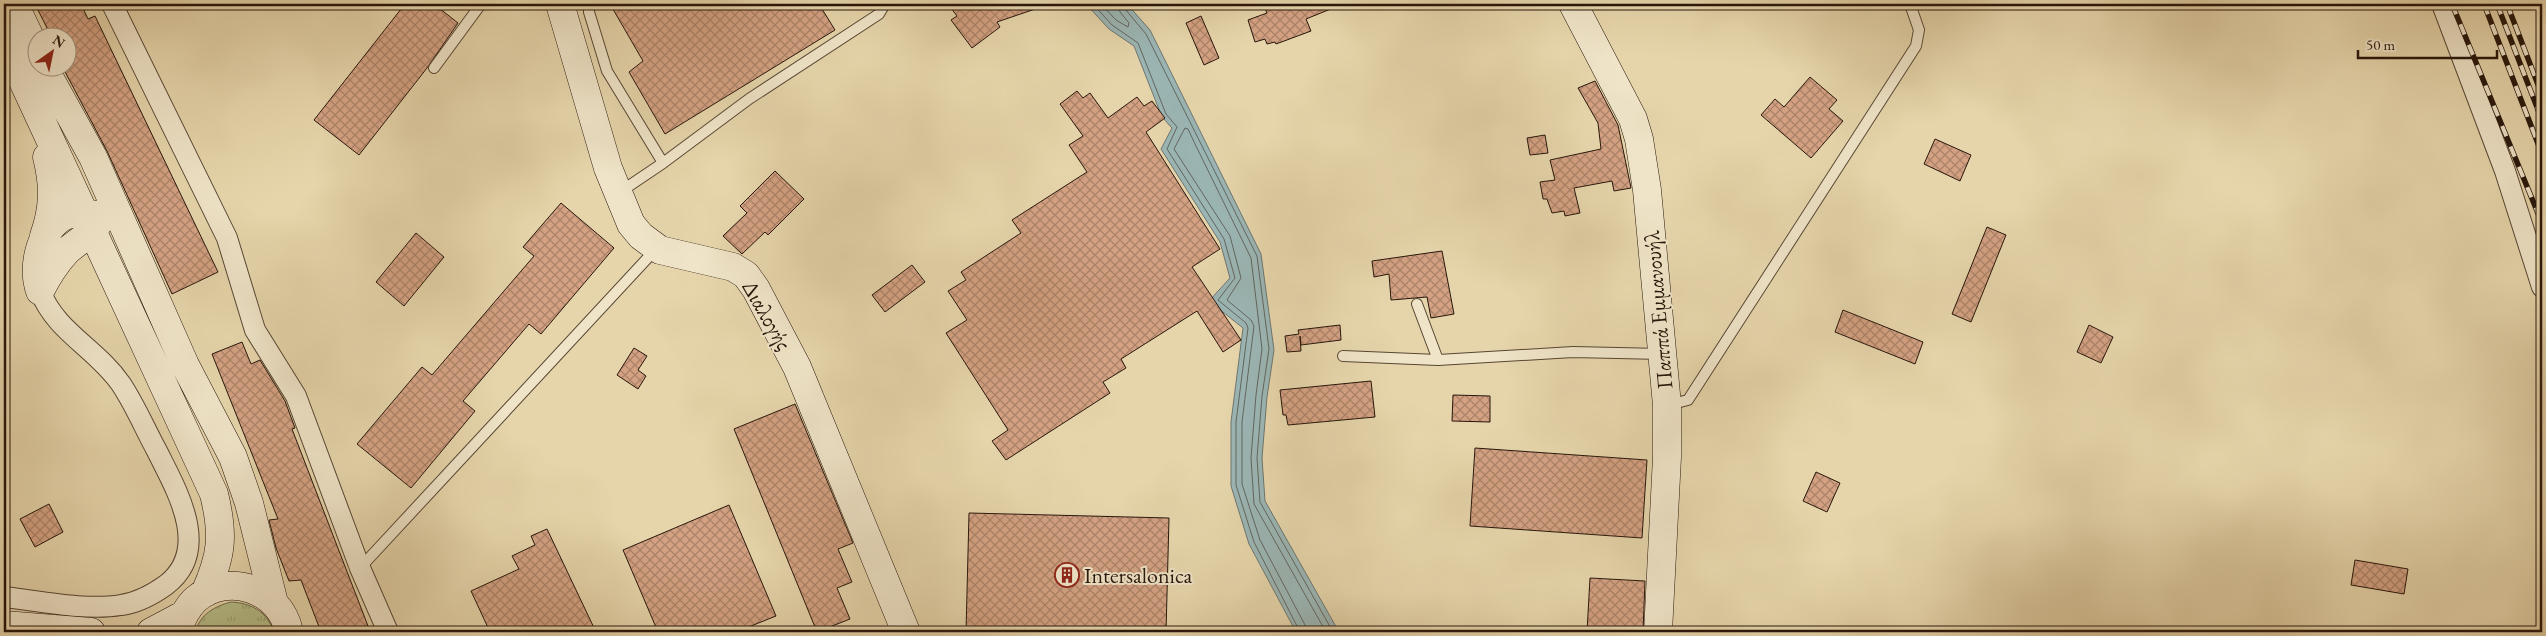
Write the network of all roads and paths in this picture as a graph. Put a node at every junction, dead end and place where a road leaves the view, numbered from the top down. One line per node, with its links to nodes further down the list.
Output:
1 (14, 4): 10 (street)
2 (112, 4): 29 (street)
3 (482, 4): 12 (lane)
4 (560, 4): 16 (street, Διαλογής)
5 (589, 4): 15 (lane)
6 (885, 4): 15 (lane)
7 (1573, 4): 25 (street, Παππά Εμμανουήλ)
8 (1910, 4): 28 (lane)
9 (2442, 4): 22 (street)
10 (28, 33)
11 (4, 40): 14 (street)
12 (434, 68)
13 (50, 78): 17 (street)
14 (40, 116): 17 (street); 18 (street)
15 (664, 163): 16 (lane)
16 (617, 194): 19 (street, Διαλογής)
17 (96, 214): 18 (street); 20 (street); 21 (street); 32 (street)
18 (44, 236): 23 (street)
19 (656, 248): 29 (lane); 39 (street, Διαλογής)
20 (67, 251): 21 (street); 23 (street)
21 (109, 268): 30 (street)
22 (2542, 287)
23 (40, 291): 31 (street)
24 (1416, 304): 27 (lane)
25 (1663, 354): 27 (lane); 28 (street, Παππά Εμμανουήλ)
26 (1343, 356): 27 (lane)
27 (1438, 360)
28 (1668, 405): 40 (street, Παππά Εμμανουήλ)
29 (360, 568): 38 (street)
30 (205, 594): 32 (street); 33 (street)
31 (4, 597)
32 (274, 603): 37 (street)
33 (180, 624): 36 (street)
34 (4, 625): 35 (street)
35 (91, 632)
36 (151, 632)
37 (290, 632)
38 (388, 632)
39 (906, 632)
40 (1658, 632)

